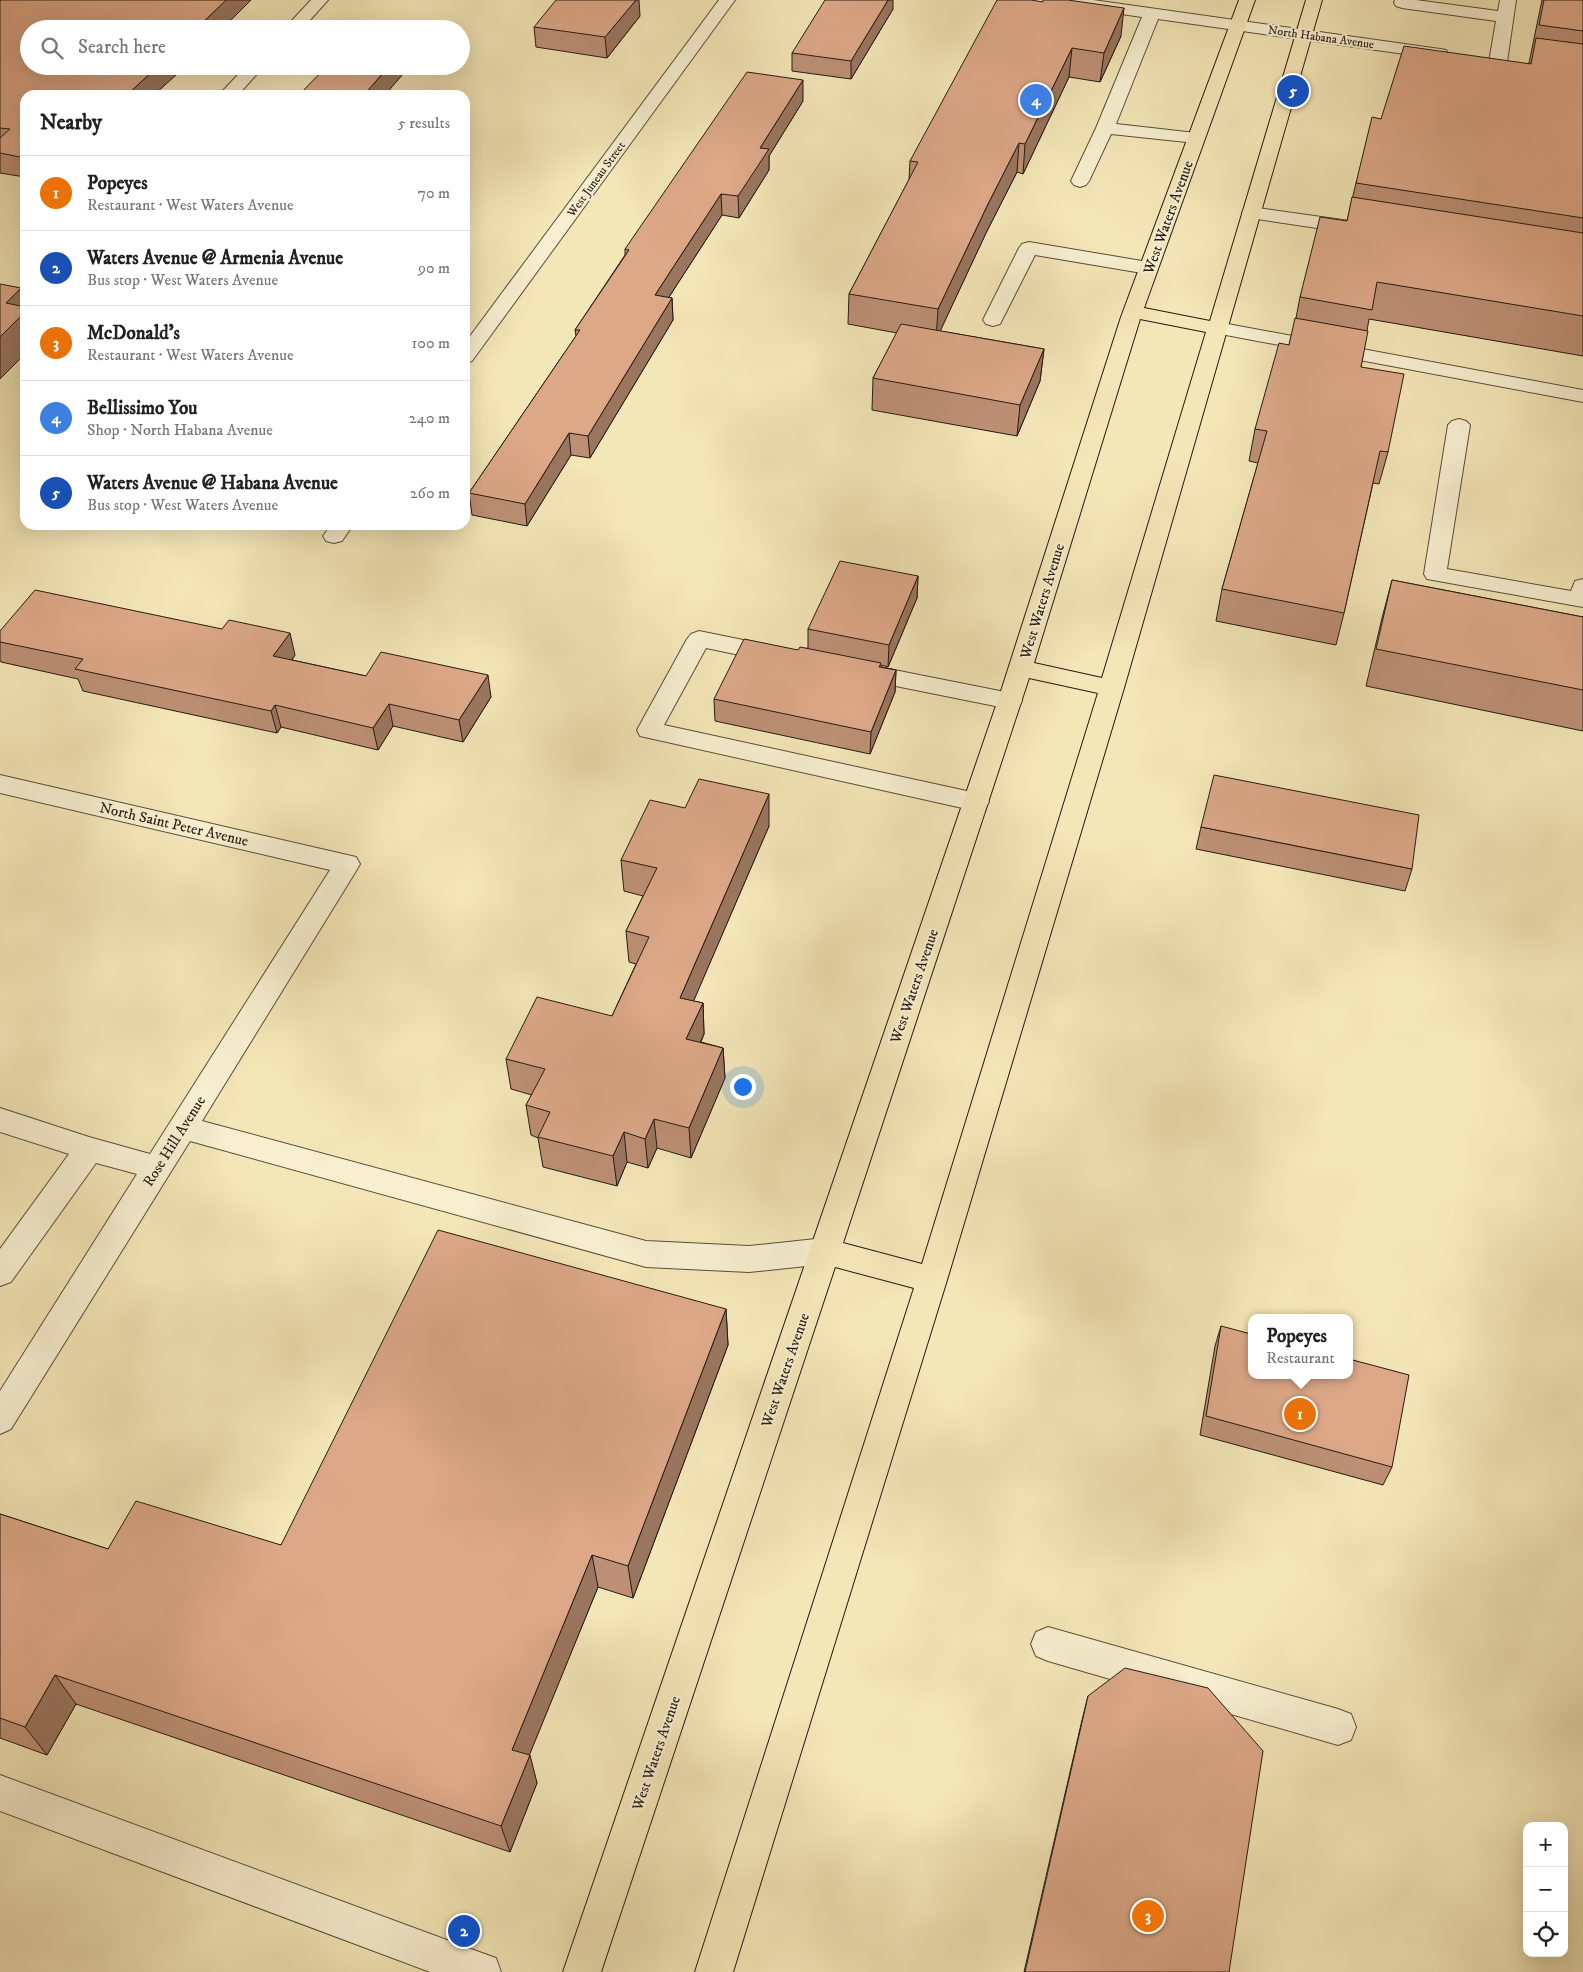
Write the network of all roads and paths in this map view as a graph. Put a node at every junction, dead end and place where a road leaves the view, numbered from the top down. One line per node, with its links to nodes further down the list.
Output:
1 (320, 0): 10 (street)
2 (726, 0): 28 (street, West Juneau Street)
3 (1058, 0): 8 (street, North Habana Avenue)
4 (1247, 0): 11 (main road, West Waters Avenue)
5 (1314, 0): 12 (main road)
6 (1403, 0): 9 (street)
7 (1508, 0): 9 (street)
8 (1152, 13): 11 (street, North Habana Avenue); 19 (street)
9 (1506, 17): 15 (street)
10 (301, 20)
11 (1237, 26): 12 (street, North Habana Avenue); 20 (main road, West Waters Avenue)
12 (1303, 35): 13 (street, North Habana Avenue); 22 (main road)
13 (1452, 56)
14 (1479, 60): 15 (street)
15 (1498, 62): 16 (street)
16 (1517, 65)
17 (247, 75): 18 (street)
18 (233, 90)
19 (1105, 128): 20 (street); 21 (street)
20 (1196, 138): 24 (main road, West Waters Avenue)
21 (1080, 181)
22 (1251, 213): 23 (street); 27 (main road)
23 (1378, 231)
24 (1148, 268): 25 (main road, West Waters Avenue); 26 (street)
25 (1133, 312): 27 (main road); 34 (main road, West Waters Avenue)
26 (993, 320)
27 (1217, 328): 29 (street); 35 (main road)
28 (470, 351)
29 (1583, 396)
30 (1459, 425): 31 (street)
31 (1583, 586)
32 (804, 660): 38 (street)
33 (833, 666): 36 (street)
34 (1020, 668): 35 (main road); 36 (main road, West Waters Avenue)
35 (1112, 688): 46 (main road)
36 (1010, 701): 38 (main road, West Waters Avenue)
37 (0, 784): 39 (street, North Saint Peter Avenue)
38 (976, 802): 44 (main road, West Waters Avenue)
39 (347, 864): 41 (street, Rose Hill Avenue)
40 (0, 1120): 42 (street)
41 (182, 1127): 43 (street, Rose Hill Avenue); 44 (street)
42 (89, 1149): 43 (street); 45 (street)
43 (157, 1168): 47 (street, Rose Hill Avenue)
44 (825, 1251): 46 (main road); 52 (main road, West Waters Avenue)
45 (0, 1273)
46 (932, 1280): 53 (main road)
47 (0, 1419)
48 (1048, 1644): 49 (street)
49 (1338, 1727)
50 (0, 1793): 51 (street)
51 (482, 1972)
52 (582, 1972)
53 (714, 1972)

